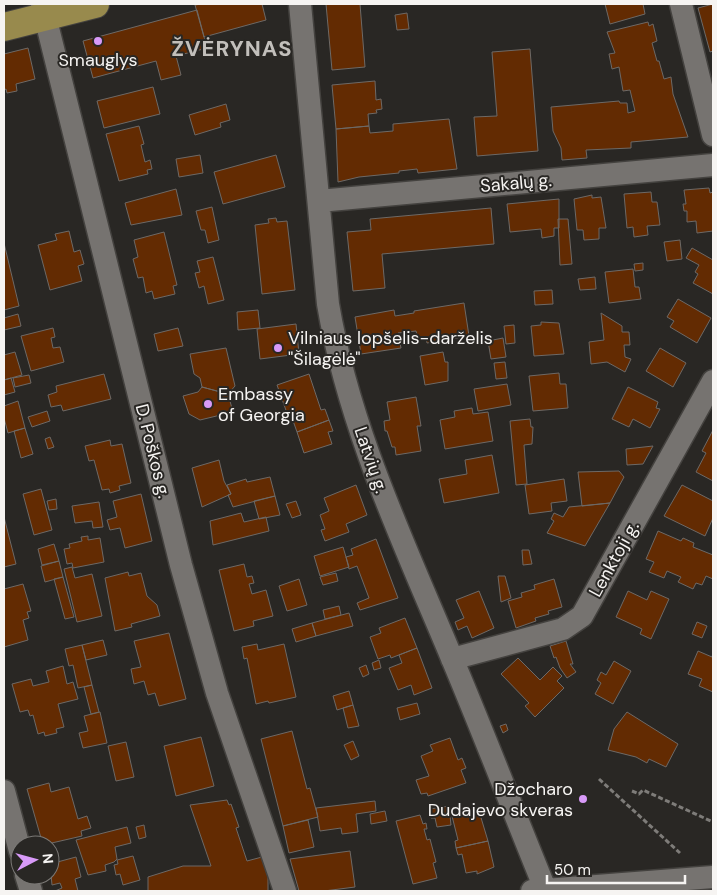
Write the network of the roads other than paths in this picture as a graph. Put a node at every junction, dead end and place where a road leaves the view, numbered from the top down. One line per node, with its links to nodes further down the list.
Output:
1 (95, 4): 4 (main road)
2 (300, 4): 8 (street, Latvių g.)
3 (681, 4): 6 (street)
4 (43, 10): 5 (main road); 14 (street, D. Poškos g.)
5 (4, 27)
6 (713, 135)
7 (713, 165): 8 (street, Sakalų g.)
8 (318, 201): 10 (street, Latvių g.)
9 (713, 381): 10 (street, Lenktoji g.)
10 (452, 659): 15 (street, Latvių g.)
11 (4, 791): 12 (street)
12 (16, 835)
13 (713, 877): 15 (street)
14 (284, 891)
15 (540, 891)

